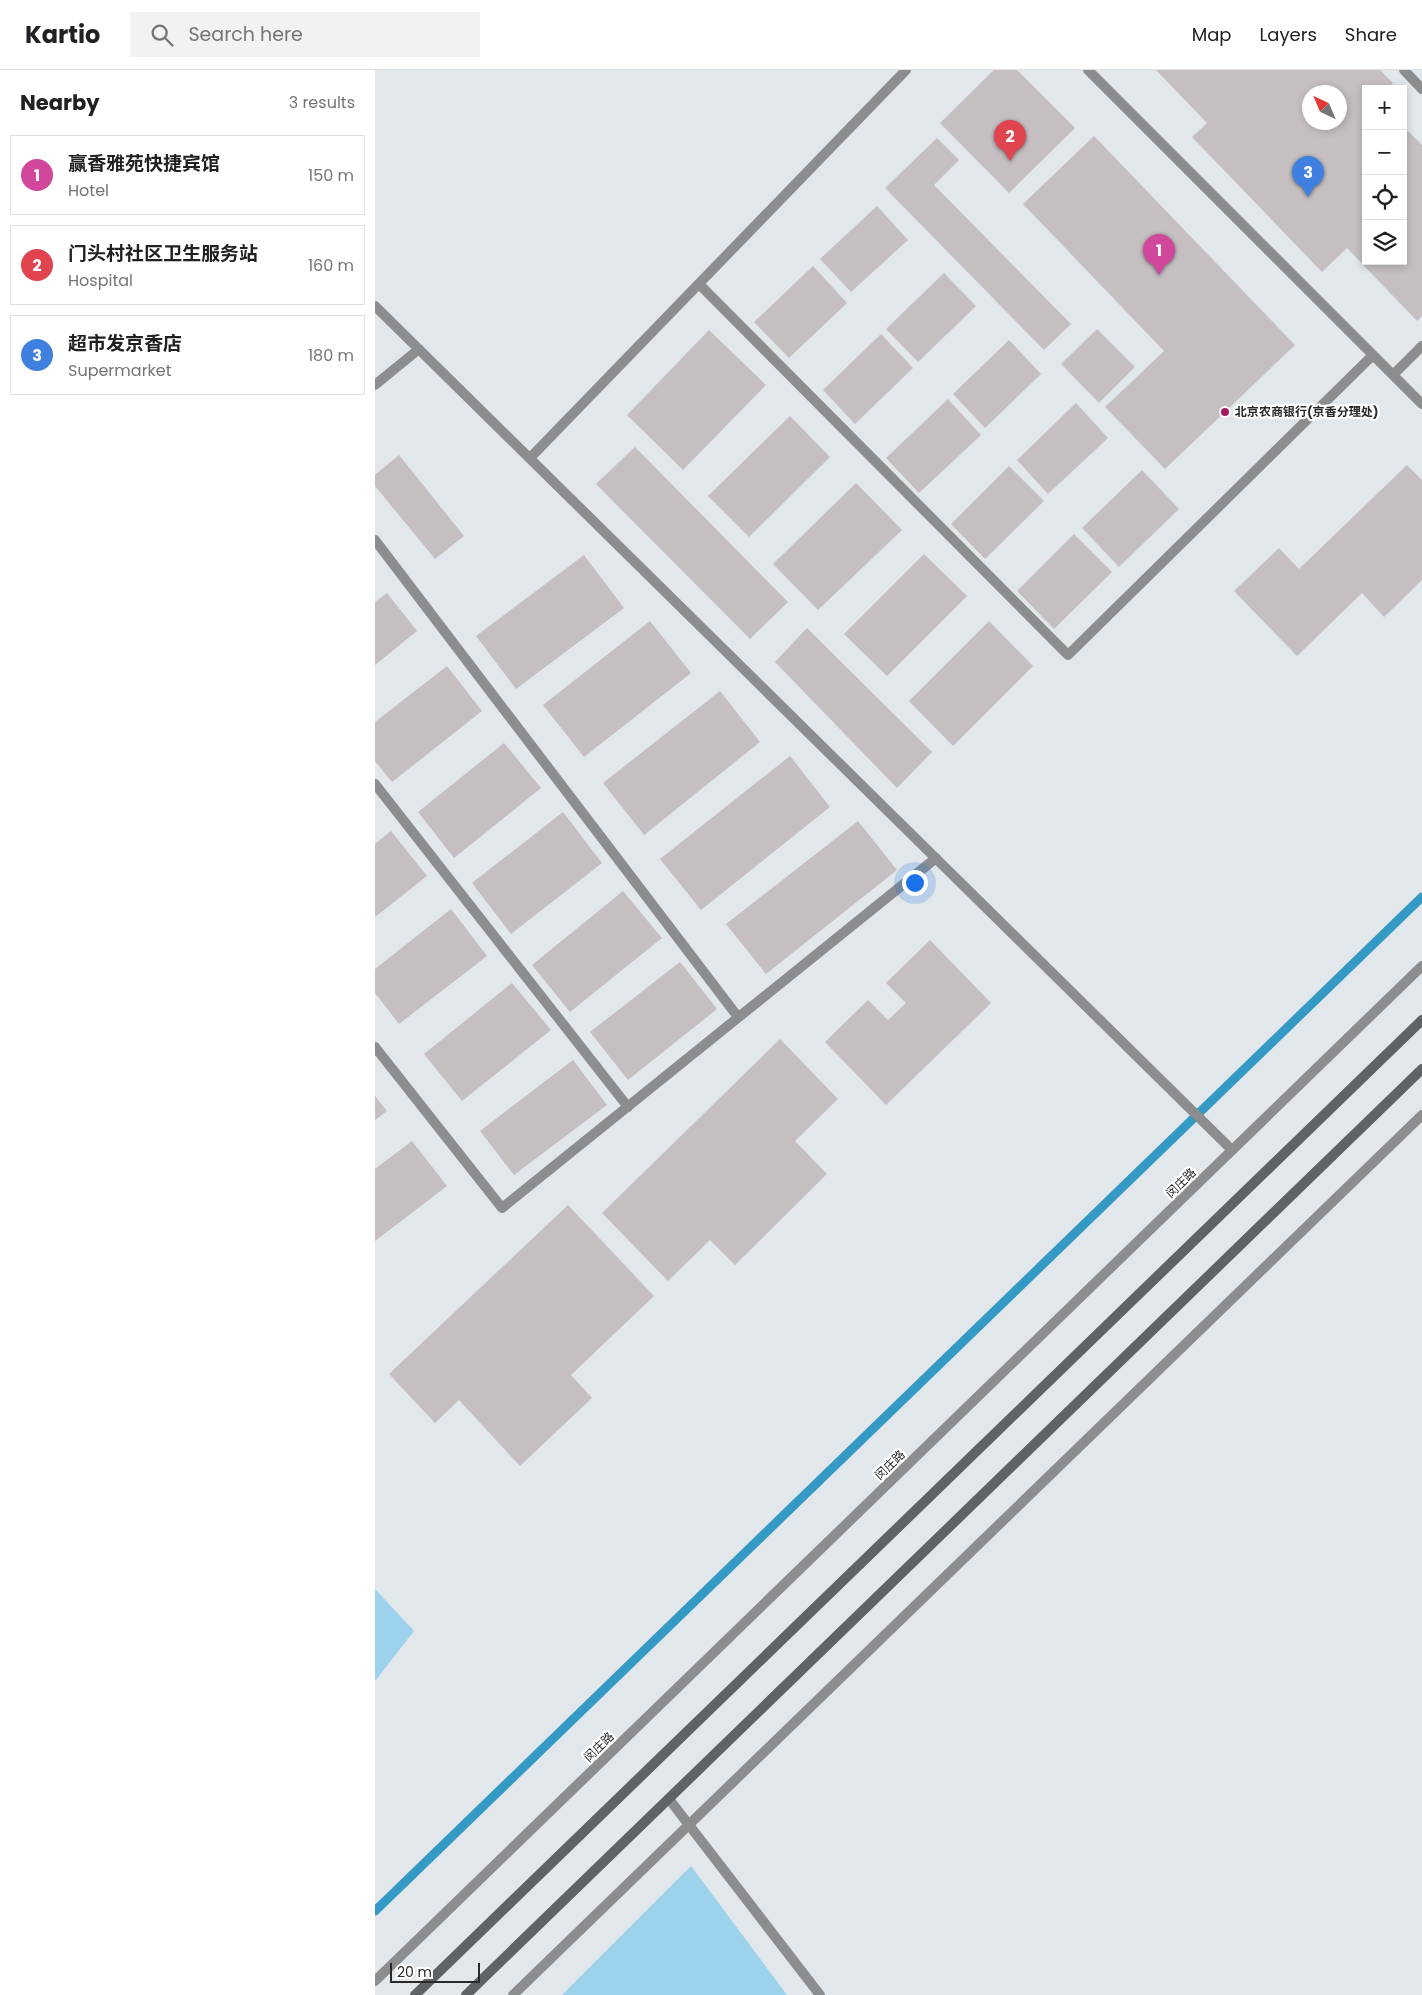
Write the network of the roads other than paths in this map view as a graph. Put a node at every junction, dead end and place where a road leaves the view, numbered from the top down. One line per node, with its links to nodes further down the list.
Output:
1 (906, 70): 5 (street)
2 (1087, 70): 9 (street)
3 (1404, 70): 4 (street)
4 (1422, 89)
5 (699, 284): 9 (street); 13 (street)
6 (375, 306): 8 (street)
7 (1422, 346): 10 (street)
8 (419, 349): 11 (street); 13 (street)
9 (1373, 355): 10 (street)
10 (1393, 375): 12 (street)
11 (375, 385)
12 (1422, 404)
13 (530, 458): 16 (street)
14 (375, 540): 18 (street)
15 (375, 784): 22 (street)
16 (935, 858): 18 (street); 24 (street)
17 (1422, 966): 24 (street, 闵庄路)
18 (738, 1017): 22 (street)
19 (1422, 1020): 28 (main road)
20 (375, 1046): 22 (street)
21 (1422, 1070): 25 (main road)
22 (627, 1107)
23 (1422, 1115): 26 (street)
24 (1232, 1150): 27 (street, 闵庄路)
25 (669, 1799): 26 (street); 29 (main road)
26 (688, 1825): 30 (street); 31 (street)
27 (375, 1982)
28 (415, 1995)
29 (467, 1995)
30 (513, 1995)
31 (820, 1995)

